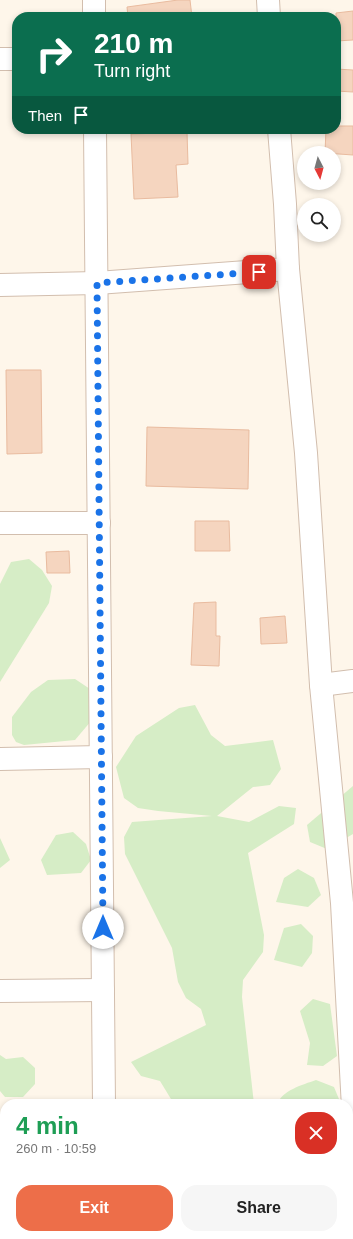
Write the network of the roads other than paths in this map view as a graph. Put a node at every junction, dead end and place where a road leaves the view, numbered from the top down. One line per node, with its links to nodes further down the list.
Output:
1 (94, 0): 3 (street)
2 (268, 0): 4 (street)
3 (94, 12)
4 (269, 12)
5 (0, 59): 6 (street)
6 (12, 59)
7 (95, 134): 10 (street)
8 (279, 134): 9 (street)
9 (288, 270): 10 (street); 15 (street)
10 (97, 283): 11 (street); 13 (street)
11 (0, 285)
12 (0, 523): 13 (street)
13 (99, 524): 16 (street)
14 (353, 681): 15 (street)
15 (321, 685): 18 (street)
16 (101, 757): 17 (street); 19 (street)
17 (0, 759)
18 (347, 902): 22 (street)
19 (103, 990): 20 (street); 21 (street)
20 (0, 991)
21 (104, 1099)
22 (353, 1099)

